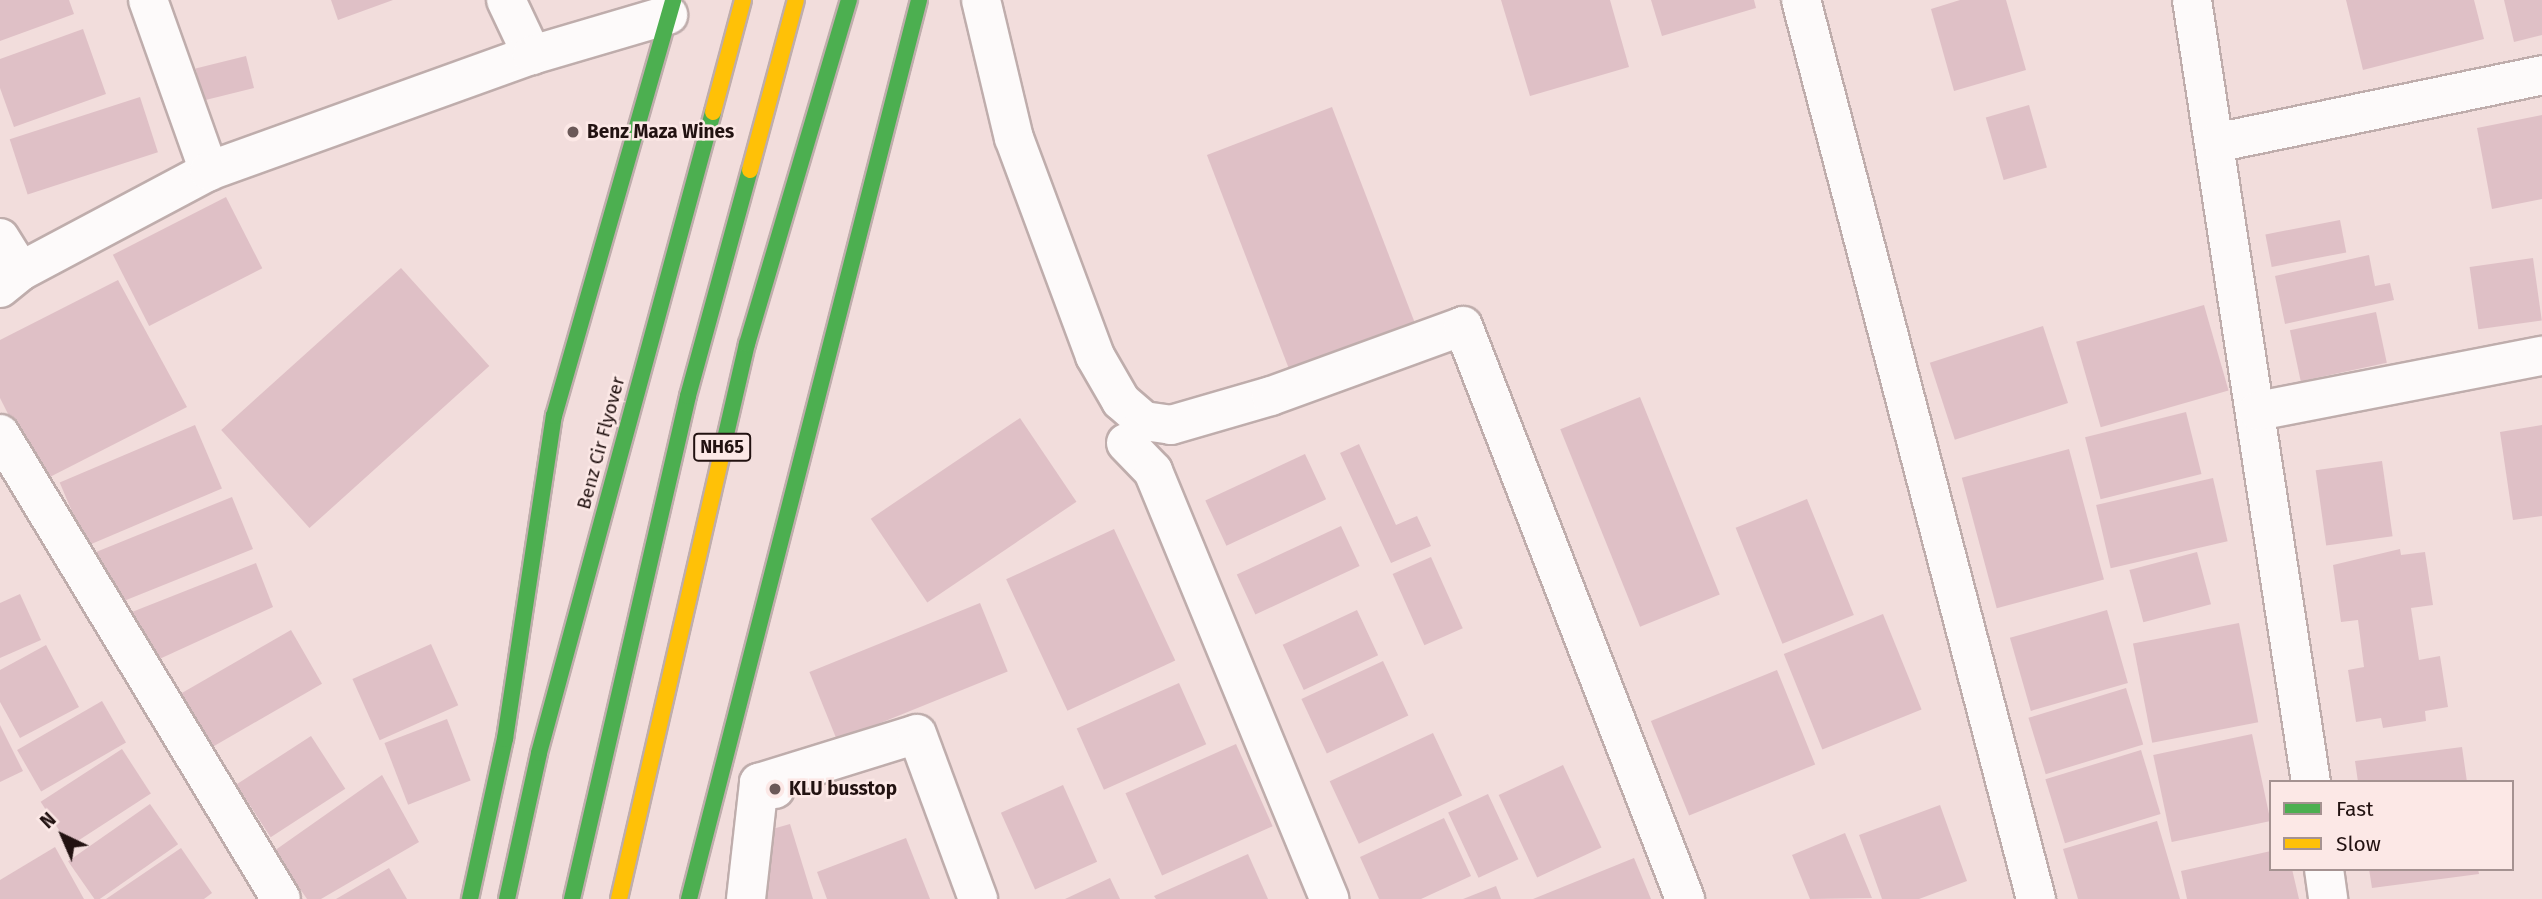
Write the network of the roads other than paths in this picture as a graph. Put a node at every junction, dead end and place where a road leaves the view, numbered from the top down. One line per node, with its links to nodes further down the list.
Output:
1 (148, 0): 14 (street)
2 (506, 0): 11 (street)
3 (743, 0): 25 (main road, Benz Cir Flyover)
4 (796, 0): 26 (main road, NH65)
5 (849, 0): 27 (main road, NH65)
6 (919, 0): 28 (main road)
7 (981, 0): 32 (street)
8 (1801, 0): 33 (street)
9 (2192, 0): 13 (street)
10 (671, 7): 11 (street); 24 (main road)
11 (532, 55): 14 (street)
12 (2542, 75): 13 (street)
13 (2215, 143): 18 (street)
14 (209, 172): 16 (street)
15 (0, 238): 16 (street)
16 (10, 280)
17 (2542, 356): 18 (street)
18 (2258, 411): 21 (street)
19 (0, 434): 23 (street)
20 (1126, 443): 31 (street)
21 (2311, 780)
22 (2324, 871): 34 (street)
23 (281, 899)
24 (470, 899)
25 (507, 899)
26 (572, 899)
27 (618, 899)
28 (689, 899)
29 (746, 899): 30 (street)
30 (978, 899)
31 (1329, 899)
32 (1685, 899)
33 (2036, 899)
34 (2328, 899)

